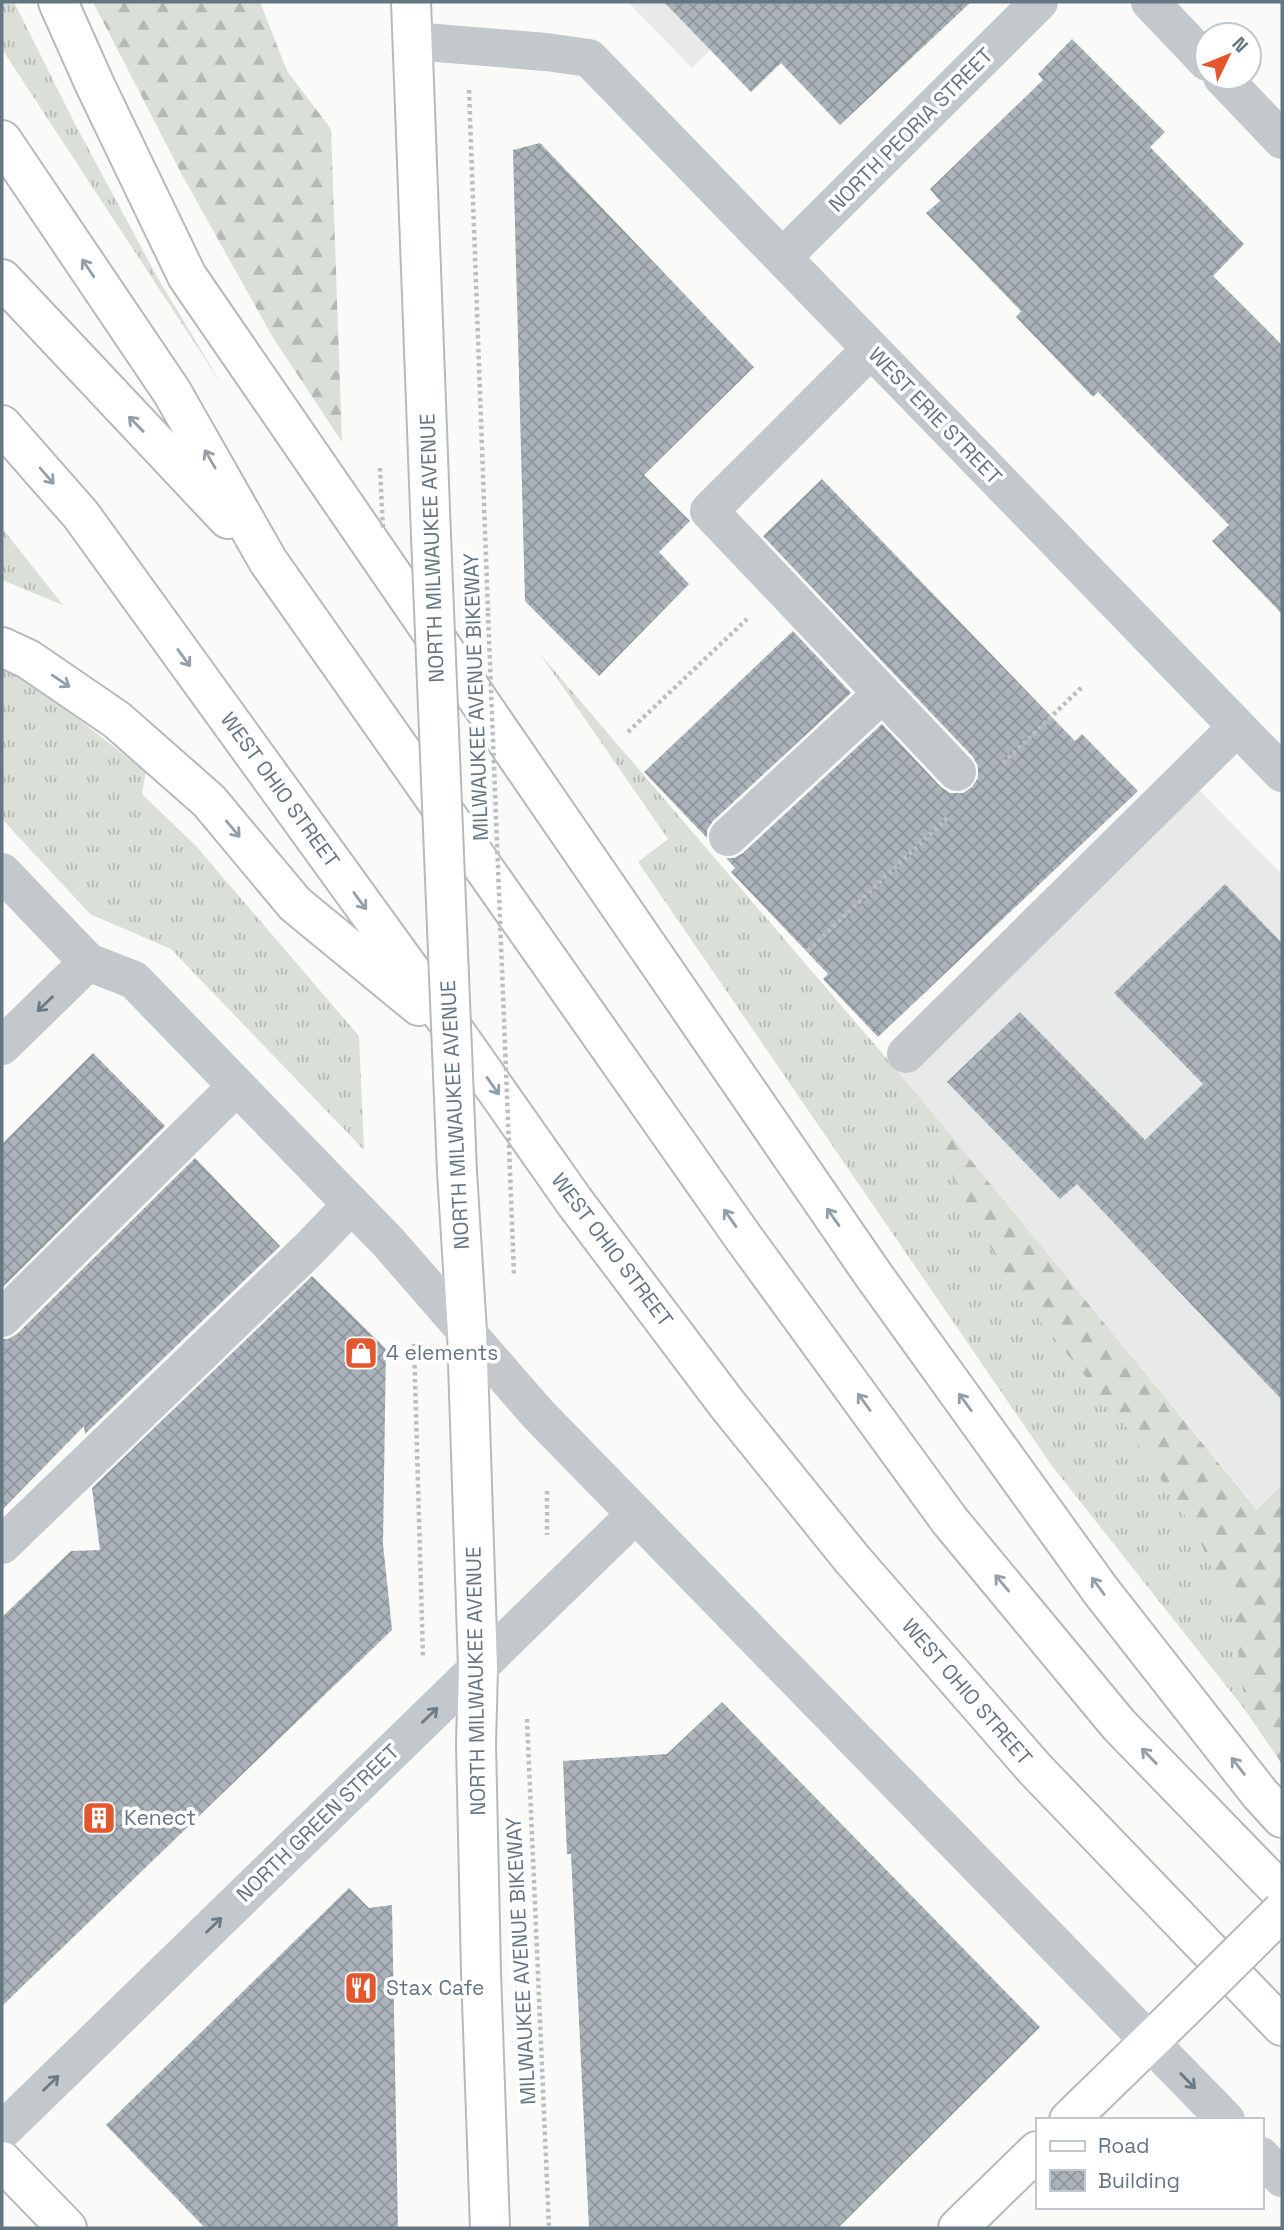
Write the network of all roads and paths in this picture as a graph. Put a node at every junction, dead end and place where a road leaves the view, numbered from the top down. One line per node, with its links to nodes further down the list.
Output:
1 (58, 2): 42 (main road, one-way to 1)
2 (411, 2): 5 (main road, NORTH MILWAUKEE AVENUE)
3 (1039, 2): 11 (street, NORTH PEORIA STREET)
4 (1150, 2): 6 (street)
5 (413, 41): 11 (street, WEST ERIE STREET); 33 (main road, NORTH MILWAUKEE AVENUE, bridge)
6 (1193, 47)
7 (1235, 91): 9 (street)
8 (2, 140): 15 (main road, one-way to 8)
9 (1282, 140)
10 (471, 143): 31 (path, MILWAUKEE AVENUE BIKEWAY, bridge)
11 (783, 257): 13 (street, WEST ERIE STREET)
12 (2, 279): 15 (main road, one-way to 12)
13 (871, 349): 16 (street); 19 (street, WEST ERIE STREET)
14 (2, 425): 26 (main road, WEST OHIO STREET, one-way to 26)
15 (268, 561): 43 (main road, one-way to 15)
16 (781, 587): 18 (street); 20 (path)
17 (2, 647): 26 (main road, one-way to 26)
18 (882, 694): 21 (street); 23 (street)
19 (1237, 727): 22 (street, WEST ERIE STREET); 28 (street)
20 (628, 732)
21 (957, 772)
22 (1282, 773)
23 (728, 837)
24 (2, 872): 25 (street)
25 (88, 962): 27 (street, one-way to 27); 29 (street)
26 (461, 1040): 45 (main road, WEST OHIO STREET, one-way to 45)
27 (2, 1045)
28 (906, 1054)
29 (237, 1086): 30 (street); 32 (street)
30 (351, 1205): 33 (street); 38 (street)
31 (513, 1249)
32 (2, 1318)
33 (467, 1332): 36 (street); 40 (main road, NORTH MILWAUKEE AVENUE)
34 (414, 1340): 39 (path)
35 (547, 1479): 37 (path)
36 (635, 1515): 40 (street, NORTH GREEN STREET); 46 (street)
37 (547, 1539)
38 (2, 1545)
39 (423, 1644)
40 (478, 1668): 49 (street, NORTH GREEN STREET, one-way to 40); 55 (main road, NORTH MILWAUKEE AVENUE)
41 (526, 1714): 56 (path, MILWAUKEE AVENUE BIKEWAY)
42 (1282, 1818)
43 (1282, 1893)
44 (1282, 1911): 46 (main road, bridge)
45 (1282, 2026)
46 (1150, 2041): 47 (main road); 48 (street, one-way to 48)
47 (1071, 2118)
48 (1224, 2118)
49 (2, 2131)
50 (1036, 2152): 57 (main road)
51 (1263, 2158): 53 (street)
52 (2, 2161): 54 (main road)
53 (1282, 2178)
54 (67, 2228)
55 (490, 2228)
56 (549, 2228)
57 (958, 2228)

